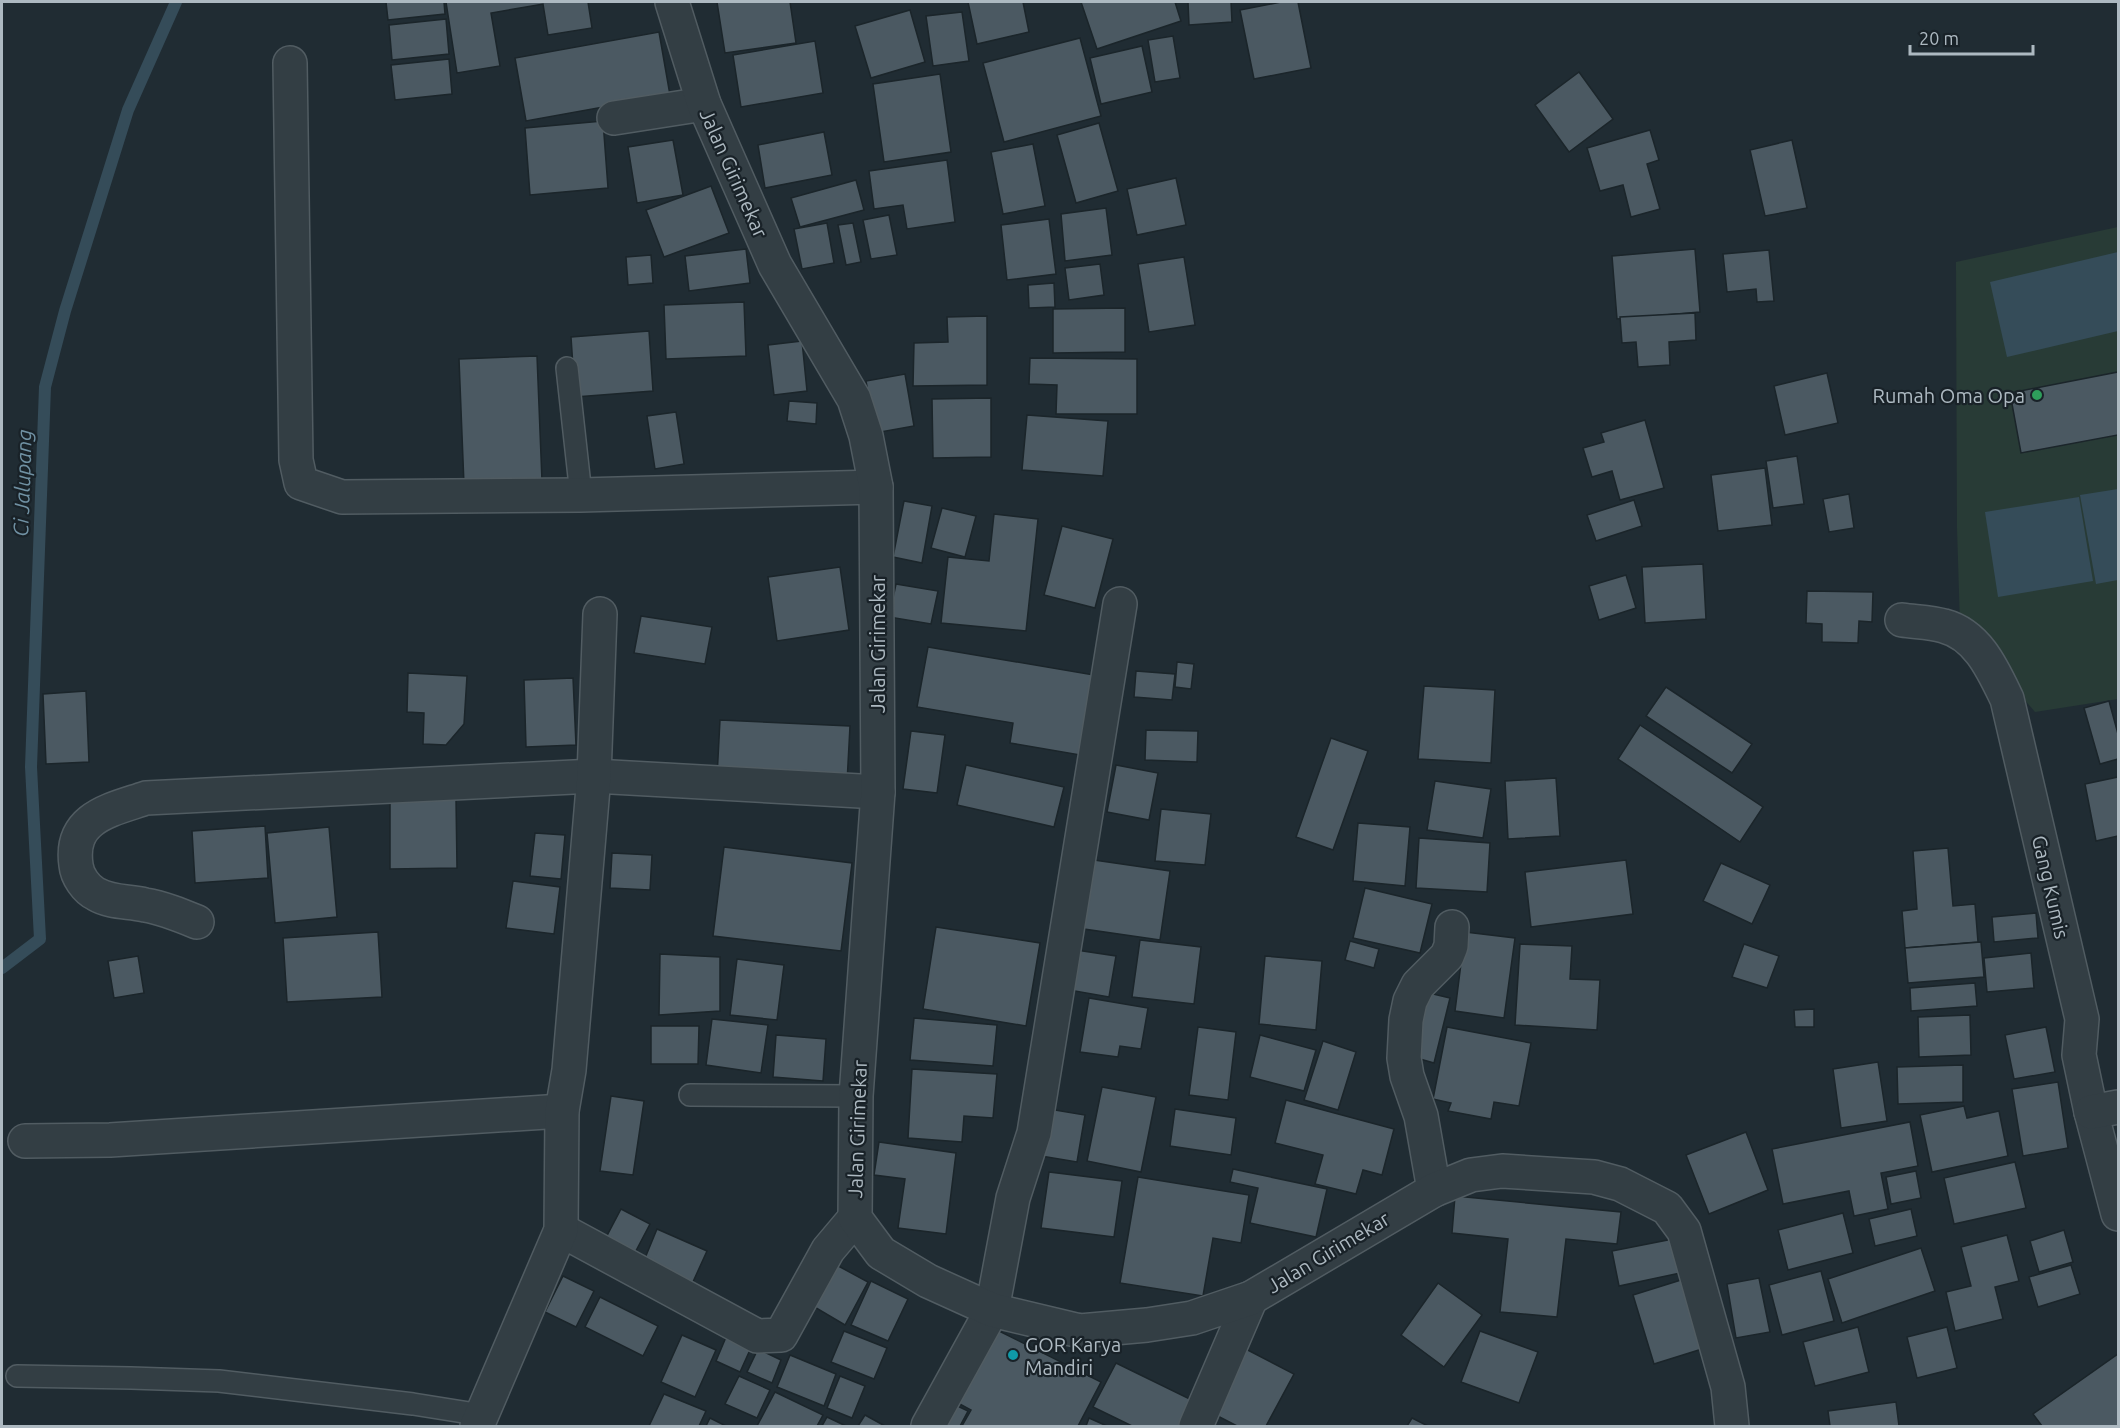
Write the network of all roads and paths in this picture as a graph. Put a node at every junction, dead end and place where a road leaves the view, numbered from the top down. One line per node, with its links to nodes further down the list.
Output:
1 (672, 2): 3 (street, Jalan Girimekar)
2 (290, 63): 7 (street)
3 (704, 104): 4 (street); 6 (street, Jalan Girimekar)
4 (614, 118)
5 (567, 368): 7 (lane)
6 (876, 487): 7 (street); 12 (street, Jalan Girimekar)
7 (581, 495)
8 (1120, 604): 26 (street)
9 (600, 614): 11 (street)
10 (1902, 620): 17 (street, Gang Kumis)
11 (594, 776): 12 (street); 13 (street); 18 (street)
12 (878, 792): 16 (street, Jalan Girimekar)
13 (197, 922)
14 (1452, 927): 21 (street)
15 (690, 1095): 16 (lane)
16 (856, 1096): 23 (street, Jalan Girimekar)
17 (2105, 1109): 20 (street, Gang Kumis)
18 (562, 1112): 19 (street); 24 (street)
19 (25, 1141)
20 (2114, 1181): 22 (street, Gang Kumis)
21 (1434, 1190): 25 (street, Jalan Girimekar); 31 (street, Jalan Girimekar)
22 (2118, 1214)
23 (855, 1218): 24 (street); 26 (street, Jalan Girimekar)
24 (561, 1230): 28 (street)
25 (1251, 1298): 26 (street, Jalan Girimekar); 30 (street)
26 (992, 1310): 29 (street)
27 (17, 1376): 28 (lane)
28 (479, 1421)
29 (928, 1426)
30 (1196, 1426)
31 (1732, 1426)

